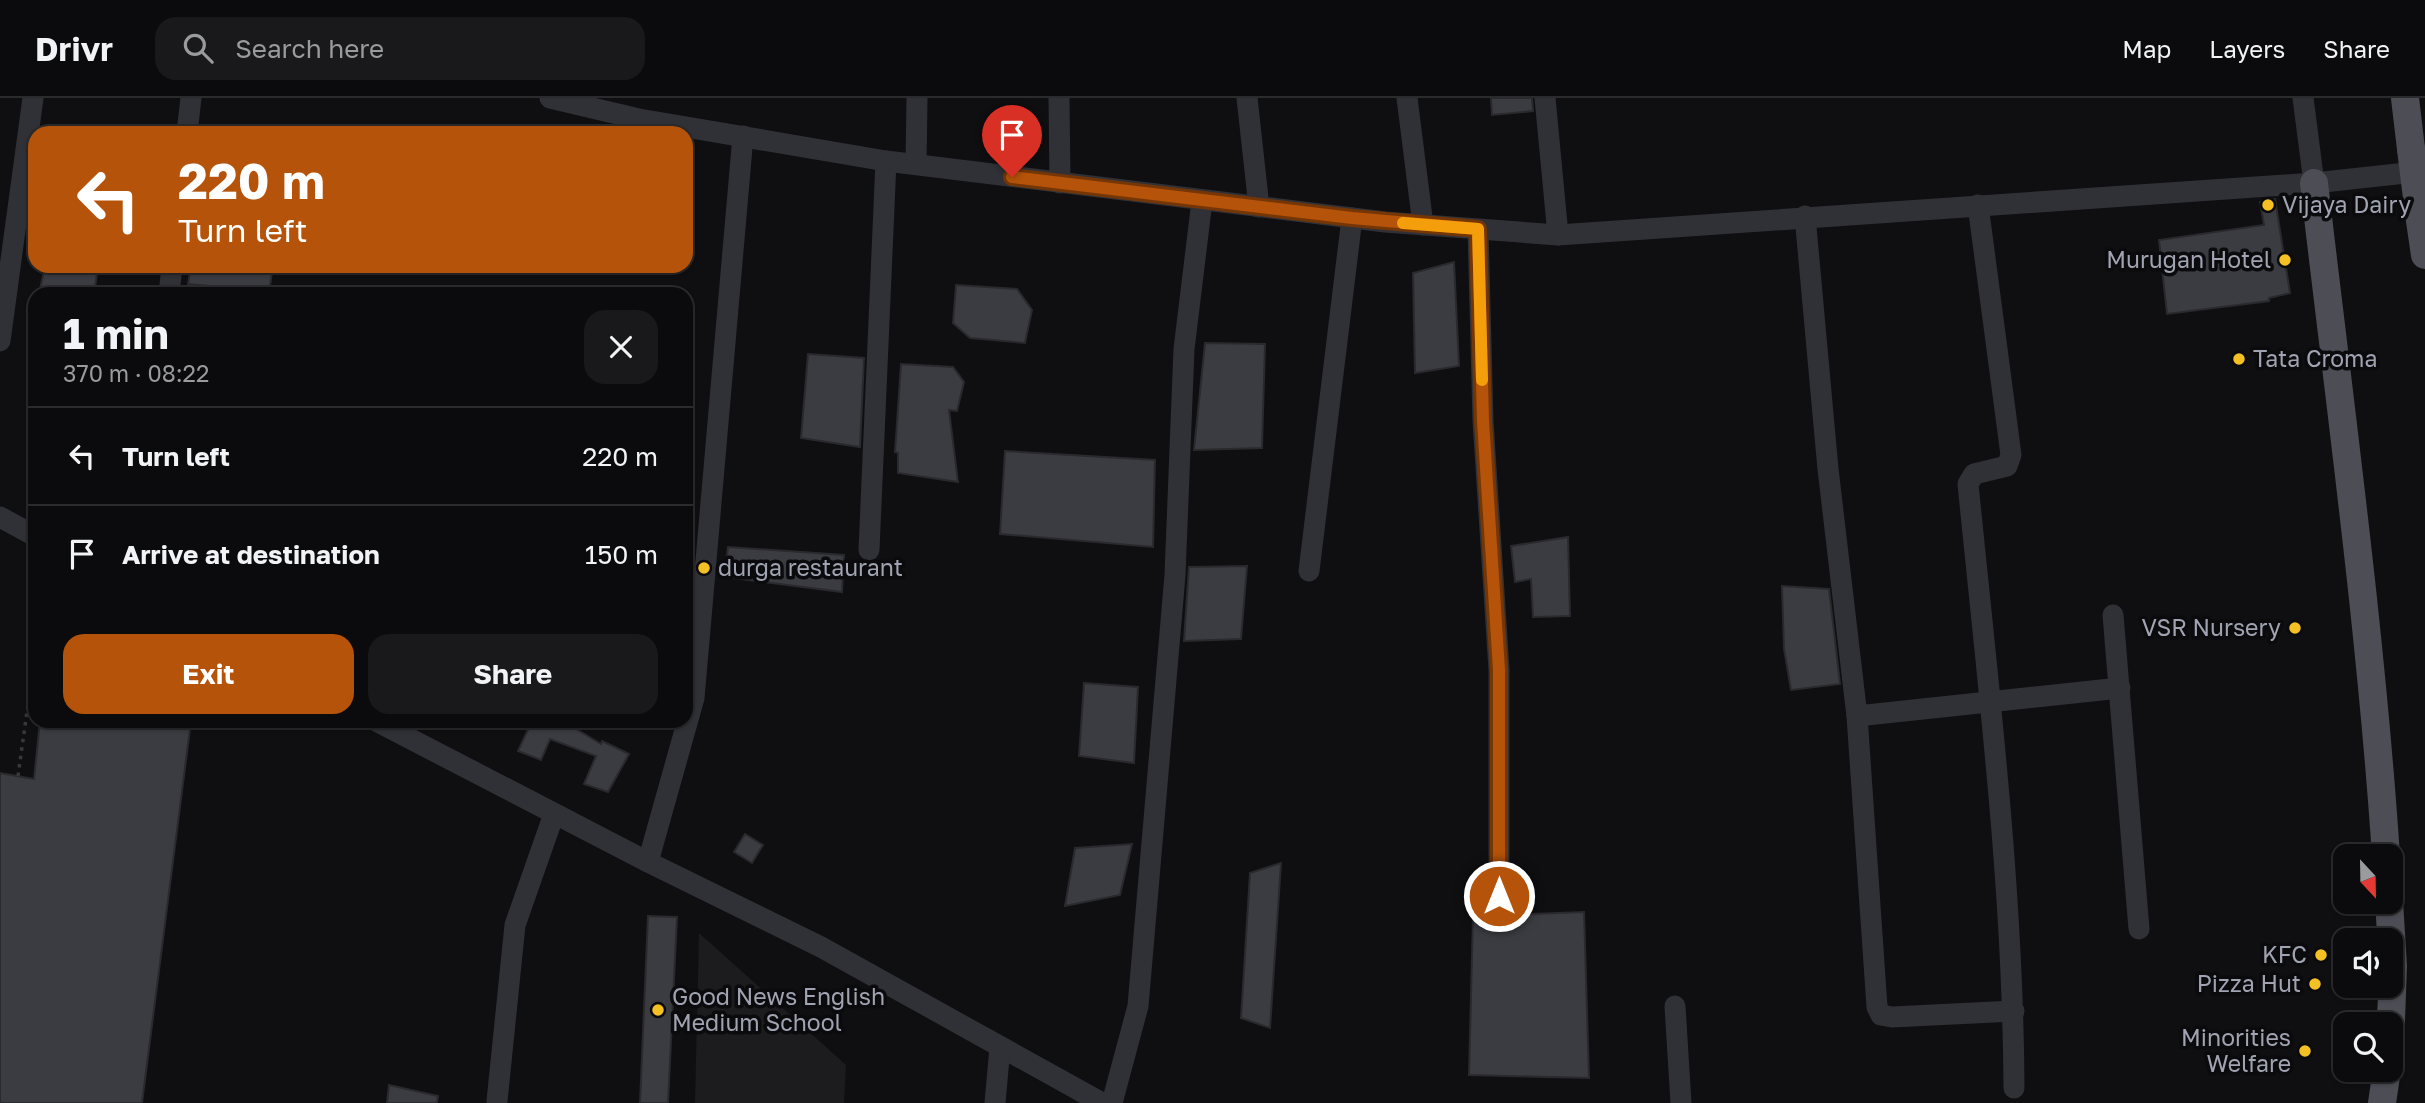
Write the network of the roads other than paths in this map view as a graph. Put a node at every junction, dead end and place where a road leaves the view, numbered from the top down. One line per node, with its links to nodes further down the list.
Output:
1 (33, 98): 11 (street)
2 (191, 98): 12 (street)
3 (550, 98): 13 (street)
4 (917, 98): 19 (street)
5 (1059, 98): 20 (street)
6 (1247, 98): 24 (street)
7 (1407, 98): 27 (street)
8 (1545, 98): 29 (street)
9 (2303, 98): 21 (street)
10 (2405, 98): 17 (main road)
11 (29, 126)
12 (188, 126)
13 (682, 126)
14 (693, 128): 16 (street)
15 (28, 135): 31 (street)
16 (743, 136): 18 (street); 39 (street)
17 (2418, 160): 21 (street); 30 (main road, bridge)
18 (886, 161): 19 (street); 34 (street)
19 (916, 164): 20 (street)
20 (1060, 183): 22 (street)
21 (2314, 183): 23 (street); 44 (main road)
22 (1202, 201): 24 (street); 58 (street)
23 (1979, 205): 25 (street); 38 (street)
24 (1259, 207): 26 (street)
25 (1805, 216): 29 (street); 40 (street)
26 (1352, 218): 27 (street); 35 (street)
27 (1423, 225): 28 (street)
28 (1478, 229): 29 (street); 46 (street)
29 (1558, 235)
30 (2425, 256)
31 (0, 341)
32 (0, 517): 33 (street)
33 (28, 532)
34 (869, 550)
35 (1309, 571)
36 (2113, 615): 37 (street)
37 (2120, 688): 38 (street); 48 (street)
38 (1990, 701): 40 (street); 50 (street)
39 (693, 702)
40 (1857, 716): 50 (street)
41 (389, 728): 43 (street)
42 (686, 728): 45 (street)
43 (554, 814): 45 (street); 55 (street)
44 (2385, 844)
45 (648, 862): 52 (street)
46 (1499, 896)
47 (2390, 914): 51 (main road)
48 (2140, 929)
49 (1675, 1006): 59 (street)
50 (2014, 1011): 54 (street)
51 (2391, 1012)
52 (1000, 1046): 56 (street); 57 (street)
53 (2385, 1082): 60 (main road)
54 (2014, 1088)
55 (497, 1101)
56 (995, 1103)
57 (1102, 1103)
58 (1112, 1103)
59 (1681, 1103)
60 (2382, 1103)

